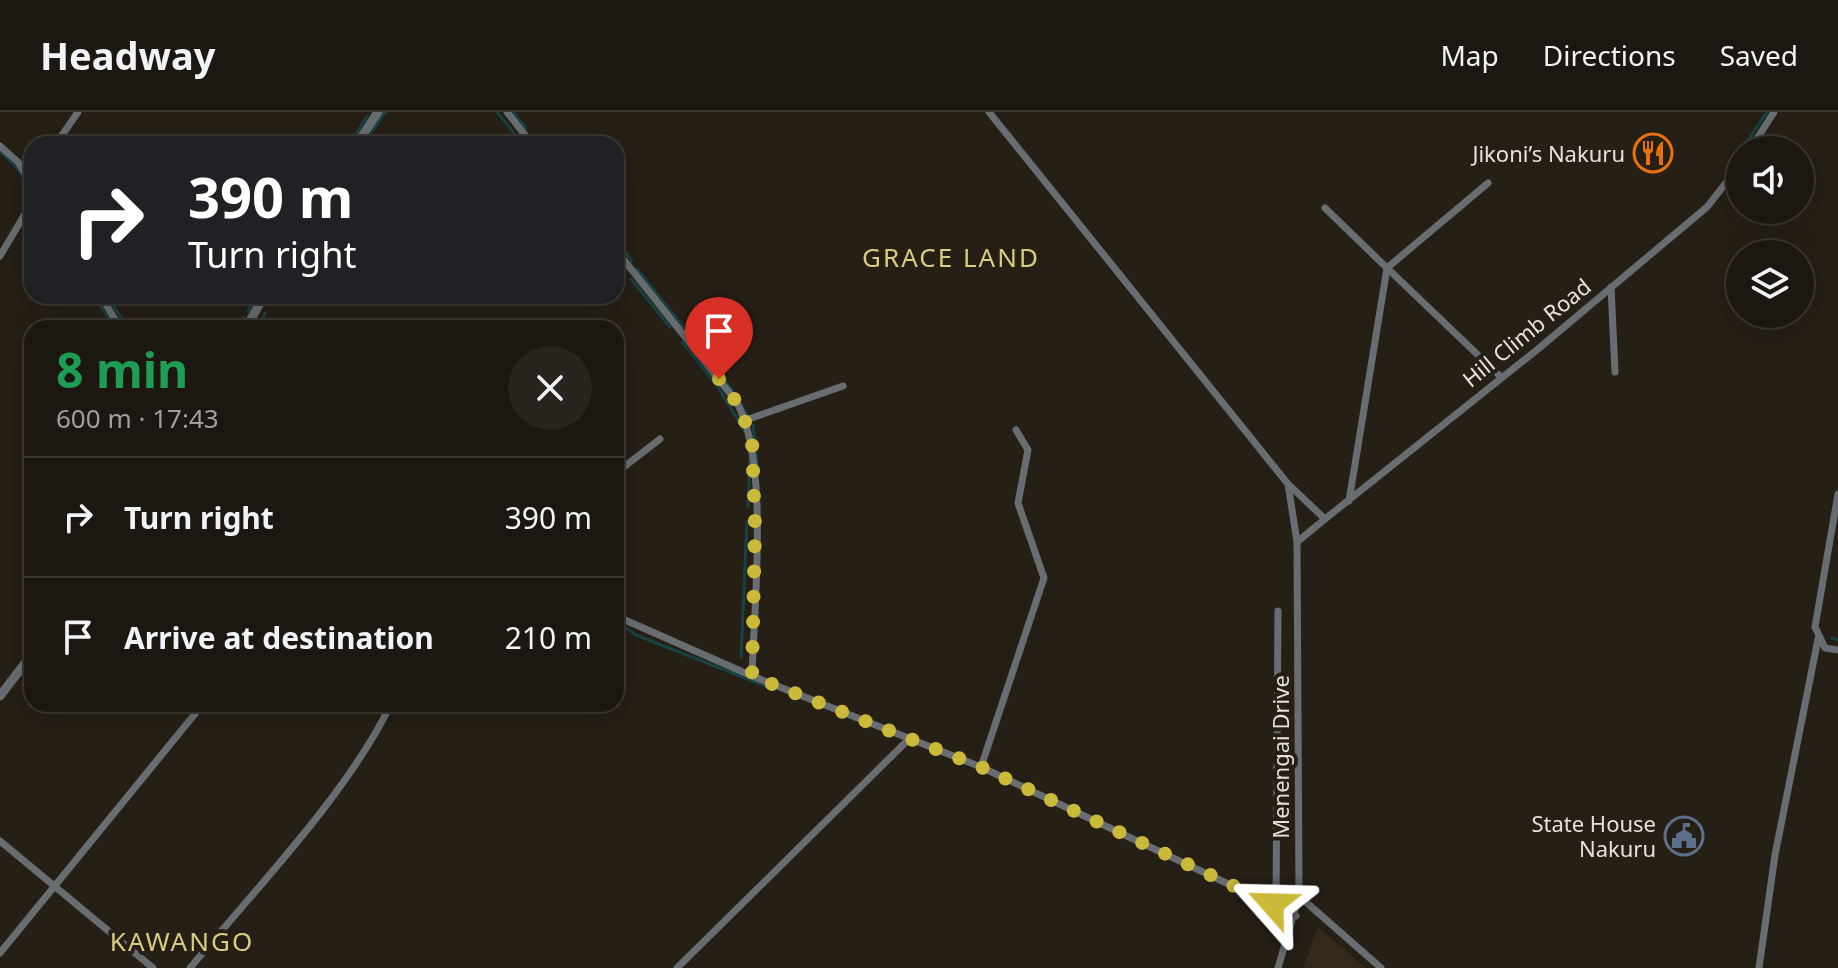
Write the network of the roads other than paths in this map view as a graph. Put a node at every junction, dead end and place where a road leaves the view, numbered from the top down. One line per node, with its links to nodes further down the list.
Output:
1 (78, 112): 6 (street)
2 (378, 112): 7 (street)
3 (507, 112): 8 (street)
4 (989, 112): 27 (street)
5 (1774, 112): 9 (street)
6 (62, 136)
7 (362, 136)
8 (526, 136)
9 (1759, 136)
10 (0, 146): 11 (street)
11 (24, 170)
12 (1488, 183): 18 (street)
13 (1726, 183): 19 (street, Hill Climb Road)
14 (1325, 208): 18 (street)
15 (24, 216): 16 (street)
16 (0, 256)
17 (624, 260): 23 (street)
18 (1387, 268): 21 (street); 29 (street)
19 (1611, 287): 20 (street); 21 (street, Hill Climb Road)
20 (1615, 372)
21 (1501, 377): 29 (street, Hill Climb Road)
22 (843, 386): 23 (street)
23 (746, 420): 37 (street)
24 (1016, 430): 42 (street)
25 (660, 439): 26 (street)
26 (624, 467)
27 (1288, 484): 30 (street); 31 (street, Menengai Drive)
28 (1838, 494): 34 (street)
29 (1349, 501): 30 (street, Hill Climb Road)
30 (1325, 519): 31 (street, Hill Climb Road)
31 (1297, 542): 45 (street, Menengai Drive)
32 (1278, 611): 46 (street)
33 (624, 620): 37 (street)
34 (1818, 639): 35 (street); 55 (street)
35 (1838, 650)
36 (24, 664): 38 (street)
37 (752, 676): 41 (street)
38 (0, 696)
39 (196, 712): 44 (street)
40 (386, 712): 51 (street)
41 (909, 739): 42 (street); 49 (street)
42 (981, 767): 46 (street)
43 (0, 841): 44 (street)
44 (54, 886): 48 (street); 50 (street)
45 (1299, 896): 47 (street, Menengai Drive); 54 (street)
46 (1276, 906): 47 (street)
47 (1296, 916): 53 (street, Menengai Drive)
48 (0, 953)
49 (680, 965): 52 (street)
50 (153, 968)
51 (190, 968)
52 (695, 968)
53 (1278, 968)
54 (1381, 968)
55 (1759, 968)

